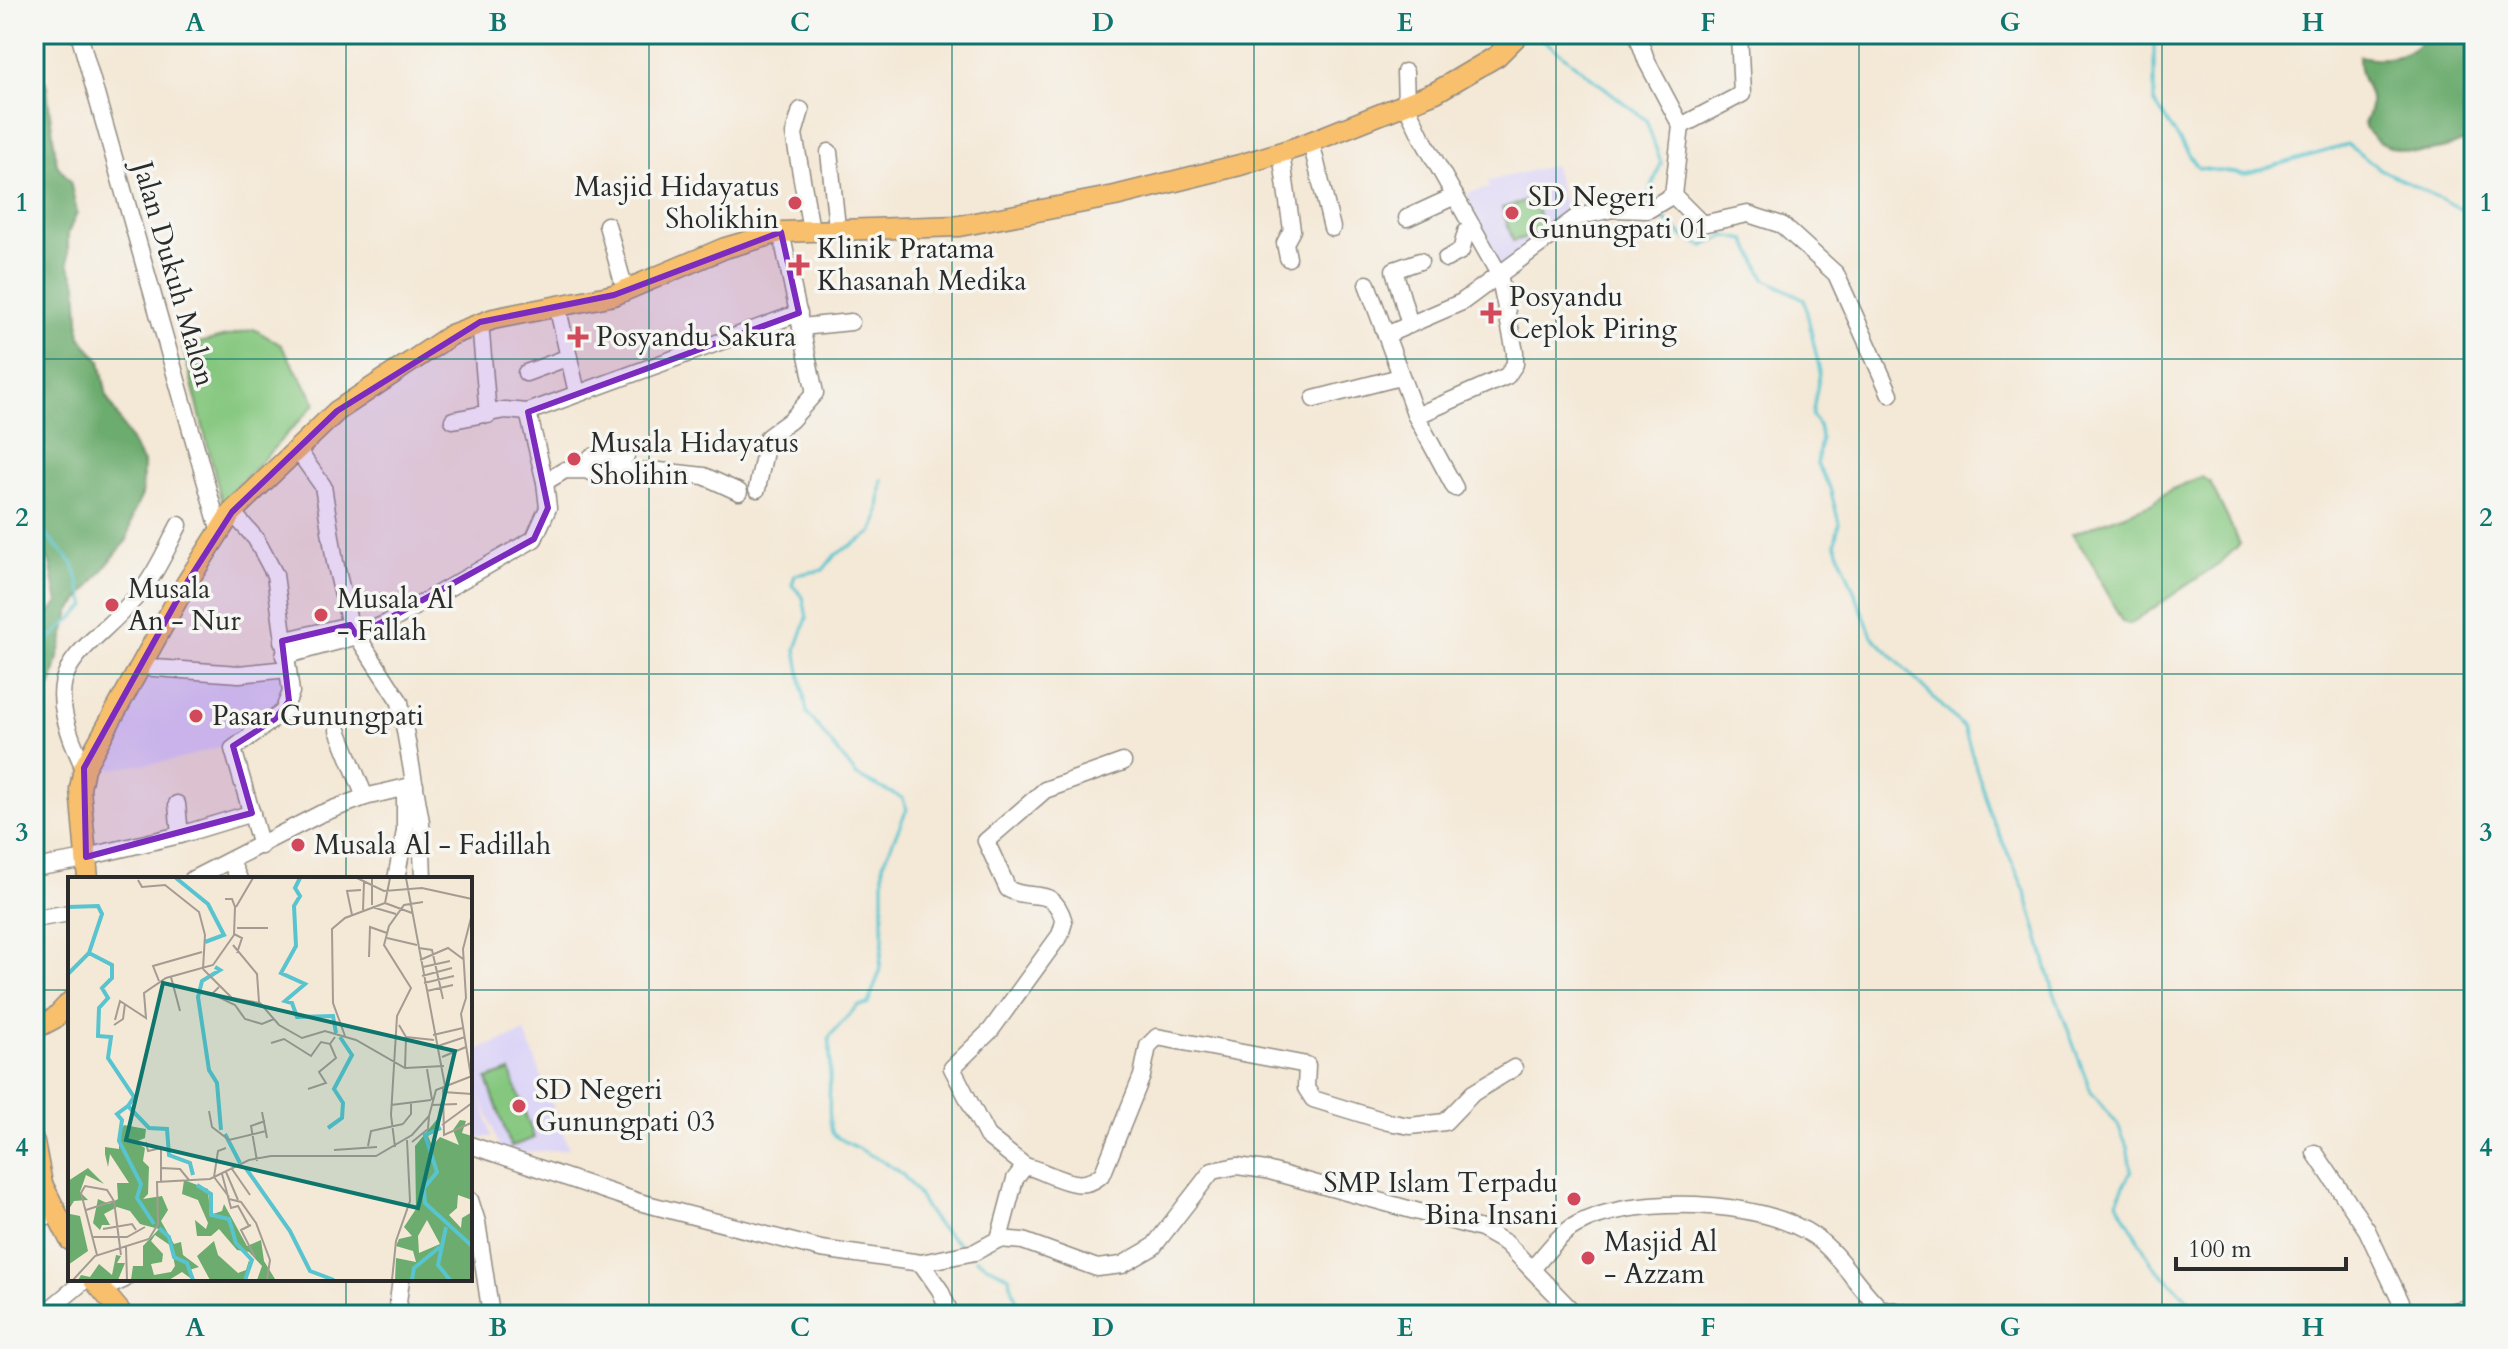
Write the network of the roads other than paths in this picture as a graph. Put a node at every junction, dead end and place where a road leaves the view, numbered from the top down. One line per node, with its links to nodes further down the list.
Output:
1 (79, 34): 52 (street, Jalan Dukuh Malon)
2 (1519, 34): 6 (main road)
3 (1637, 34): 8 (street)
4 (1739, 34): 8 (street)
5 (1405, 72): 6 (street)
6 (1406, 104): 9 (main road); 13 (street)
7 (801, 110): 19 (street)
8 (1681, 126): 12 (street)
9 (1311, 142): 11 (main road); 18 (street)
10 (829, 152): 16 (street)
11 (1281, 153): 16 (main road); 21 (street)
12 (1673, 195): 24 (street); 37 (street)
13 (1455, 196): 14 (street); 17 (street)
14 (1407, 218)
15 (607, 225): 26 (street)
16 (837, 227): 19 (main road)
17 (1473, 227): 22 (street); 24 (street)
18 (1332, 228)
19 (811, 230): 20 (main road)
20 (781, 232): 26 (main road); 28 (street)
21 (1288, 258)
22 (1446, 259)
23 (1420, 261): 31 (street)
24 (1499, 274): 31 (street); 41 (street)
25 (1367, 284): 32 (street)
26 (625, 290): 27 (main road)
27 (557, 305): 29 (main road); 33 (street)
28 (800, 320): 30 (street); 36 (street); 48 (street)
29 (480, 322): 40 (street); 43 (main road)
30 (851, 322)
31 (1410, 325): 32 (street)
32 (1386, 335): 35 (street)
33 (569, 357): 34 (street); 36 (street)
34 (526, 373)
35 (1400, 377): 38 (street); 41 (street)
36 (577, 393): 39 (street)
37 (1890, 394)
38 (1314, 399)
39 (528, 412): 40 (street); 46 (street)
40 (488, 415): 42 (street)
41 (1416, 416): 47 (street)
42 (453, 420)
43 (296, 448): 50 (main road); 53 (street)
44 (626, 456): 45 (street)
45 (590, 472): 46 (street); 49 (street)
46 (545, 482): 53 (street)
47 (1455, 488)
48 (757, 489)
49 (739, 492)
50 (232, 512): 52 (main road); 54 (street)
51 (179, 525): 58 (street)
52 (219, 529): 55 (main road)
53 (354, 630): 54 (street); 59 (street)
54 (285, 655): 55 (street); 62 (street)
55 (141, 667): 58 (main road)
56 (338, 730): 60 (street)
57 (1123, 762): 80 (street)
58 (84, 768): 66 (main road)
59 (410, 787): 60 (street); 70 (street); 71 (street)
60 (365, 797): 64 (street)
61 (177, 804): 63 (street)
62 (252, 813): 63 (street); 64 (street)
63 (180, 835): 66 (street)
64 (261, 846): 65 (street)
65 (231, 862): 68 (street); 69 (street)
66 (87, 865): 67 (street)
67 (34, 868)
68 (197, 877)
69 (238, 877)
70 (396, 877)
71 (423, 877)
72 (68, 913): 73 (street)
73 (34, 919)
74 (63, 1016): 75 (main road)
75 (34, 1029)
76 (1514, 1068): 80 (street)
77 (34, 1142): 82 (main road)
78 (472, 1146): 86 (street)
79 (2315, 1153): 98 (street)
80 (1025, 1166): 85 (street)
81 (472, 1206): 94 (street)
82 (59, 1207): 83 (street); 84 (main road)
83 (34, 1222)
84 (68, 1234)
85 (999, 1239): 86 (street); 87 (street)
86 (921, 1263): 95 (street)
87 (1532, 1269): 96 (street); 97 (street)
88 (401, 1281): 93 (street)
89 (93, 1283): 91 (street); 92 (main road)
90 (2474, 1307): 99 (street)
91 (43, 1315)
92 (123, 1315)
93 (402, 1315)
94 (491, 1315)
95 (951, 1315)
96 (1576, 1315)
97 (1918, 1315)
98 (2407, 1315)
99 (2433, 1315)

